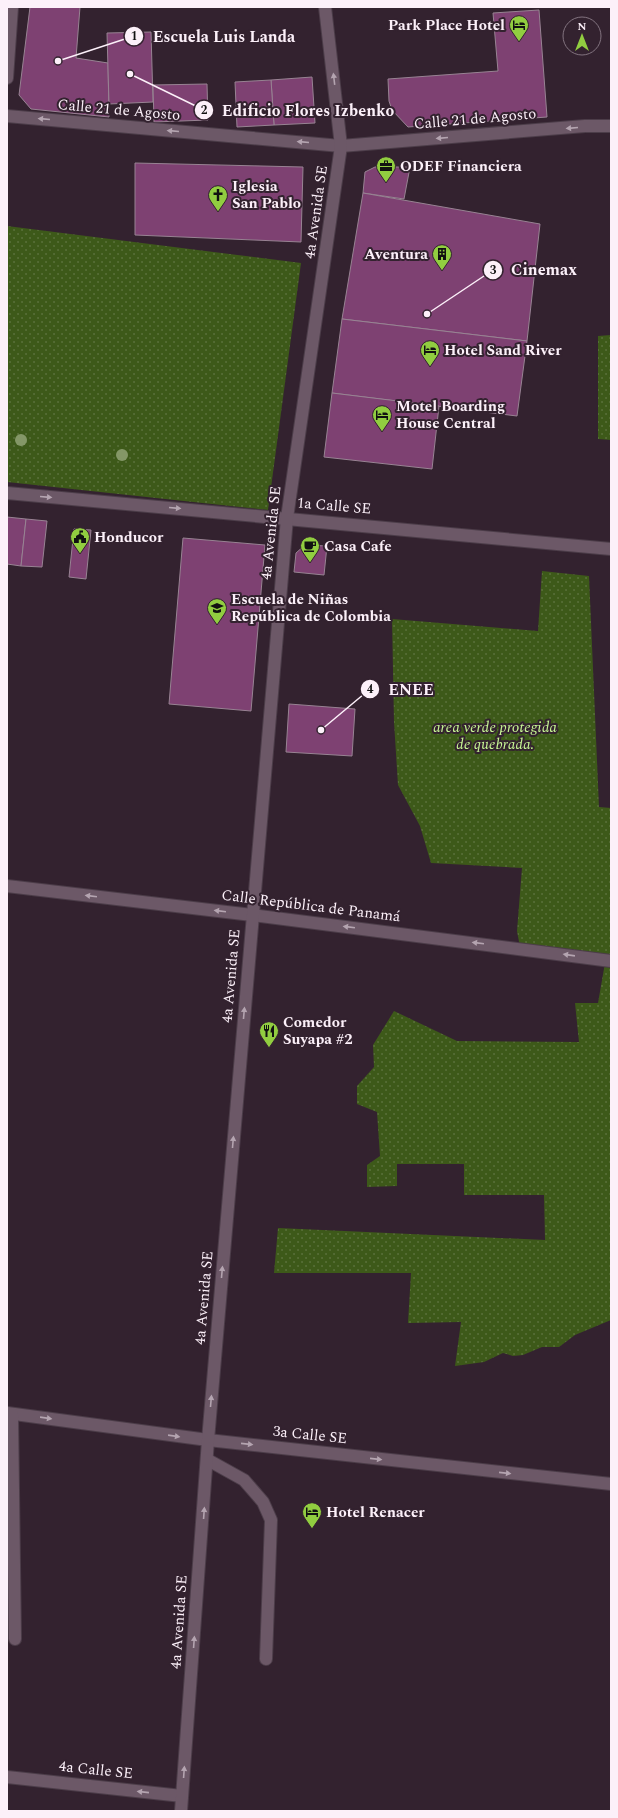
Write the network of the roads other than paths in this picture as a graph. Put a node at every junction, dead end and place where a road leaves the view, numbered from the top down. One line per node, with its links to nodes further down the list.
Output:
1 (12, 7): 3 (street)
2 (325, 7): 6 (street, 4a Avenida SE, one-way to 2)
3 (7, 78)
4 (7, 116): 6 (street, Calle 21 de Agosto, one-way to 4)
5 (611, 126): 6 (street, Calle 21 de Agosto, one-way to 6)
6 (341, 146): 8 (street, 4a Avenida SE)
7 (7, 493): 8 (street, 1a Calle SE, one-way to 8)
8 (287, 518): 9 (street, 1a Calle SE); 11 (street, 4a Avenida SE)
9 (611, 548)
10 (7, 886): 11 (street, Calle República de Panamá, one-way to 10)
11 (252, 915): 12 (street, Calle República de Panamá, one-way to 11); 14 (street, 4a Avenida SE, one-way to 11)
12 (609, 961)
13 (9, 1413): 14 (street, 3a Calle SE, one-way to 14); 17 (street)
14 (208, 1440): 15 (street, 4a Avenida SE); 16 (street, 3a Calle SE, one-way to 16)
15 (208, 1460): 18 (street); 20 (street, 4a Avenida SE, one-way to 15)
16 (611, 1484)
17 (15, 1639)
18 (266, 1659)
19 (7, 1777): 20 (street, 4a Calle SE, one-way to 19)
20 (182, 1796): 21 (street, 4a Avenida SE)
21 (181, 1811)

